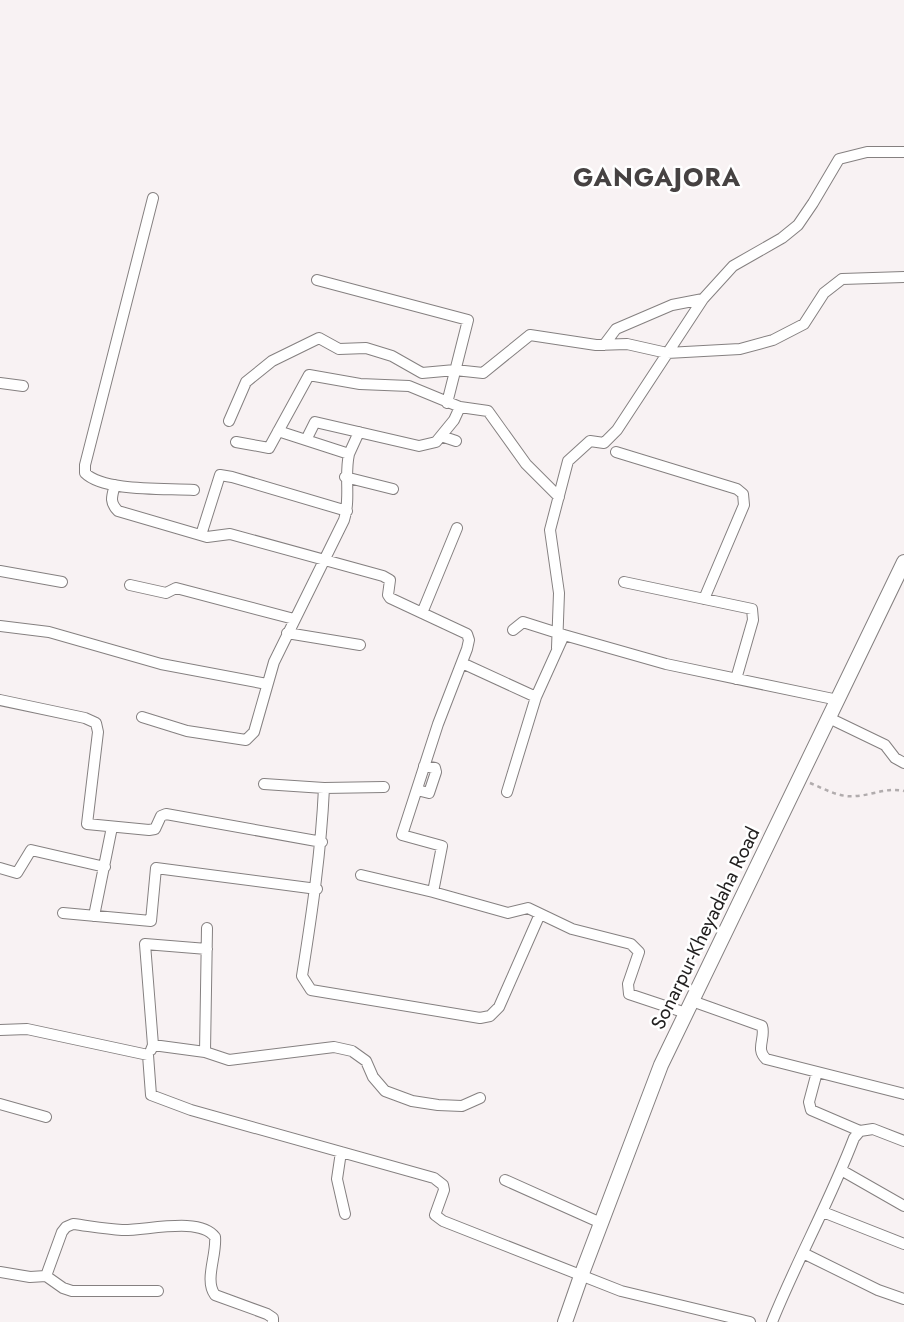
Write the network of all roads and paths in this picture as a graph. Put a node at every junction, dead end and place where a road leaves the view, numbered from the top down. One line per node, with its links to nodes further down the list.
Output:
1 (904, 152): 5 (street)
2 (153, 198): 23 (street)
3 (904, 277): 7 (street)
4 (318, 280): 8 (street)
5 (703, 299): 6 (street); 7 (street)
6 (604, 345): 7 (street); 8 (street)
7 (667, 353): 26 (street)
8 (455, 370): 11 (street); 13 (street)
9 (0, 383): 10 (street)
10 (23, 386)
11 (446, 403): 12 (street); 14 (street)
12 (460, 407): 16 (street); 26 (street)
13 (229, 421)
14 (278, 431): 17 (street); 19 (street)
15 (359, 432): 16 (street); 17 (street); 21 (street)
16 (441, 436): 18 (street)
17 (306, 440): 21 (street)
18 (456, 441)
19 (236, 442)
20 (616, 452): 36 (street)
21 (349, 454): 22 (street)
22 (345, 477): 24 (street); 27 (street)
23 (115, 485): 25 (street); 29 (street)
24 (393, 489)
25 (194, 490)
26 (559, 496): 42 (street)
27 (346, 511): 29 (street); 30 (street)
28 (458, 528): 37 (street)
29 (200, 535): 30 (street)
30 (324, 560): 37 (street); 38 (street)
31 (904, 562): 49 (main road, Sonarpur-Kheyadaha Road)
32 (0, 571): 33 (street)
33 (62, 582)
34 (624, 582): 36 (street)
35 (130, 585): 38 (street)
36 (704, 599): 45 (street)
37 (422, 613): 44 (street)
38 (294, 619): 41 (street)
39 (0, 626): 46 (street)
40 (513, 630): 42 (street)
41 (287, 633): 43 (street); 46 (street)
42 (561, 634): 45 (street); 47 (street)
43 (360, 644)
44 (462, 663): 47 (street); 65 (street)
45 (736, 679): 49 (street)
46 (267, 684): 50 (street)
47 (536, 697): 58 (street)
48 (0, 700): 59 (street)
49 (838, 700): 51 (main road, Sonarpur-Kheyadaha Road)
50 (142, 717)
51 (829, 718): 52 (street); 53 (main road, Sonarpur-Kheyadaha Road)
52 (904, 763)
53 (799, 778): 57 (path); 71 (main road, Sonarpur-Kheyadaha Road)
54 (264, 784): 56 (street)
55 (384, 787): 56 (street)
56 (324, 788): 60 (street)
57 (904, 791)
58 (507, 792)
59 (112, 827): 60 (street); 61 (street)
60 (322, 842): 64 (street)
61 (105, 867): 62 (street); 68 (street)
62 (0, 868)
63 (362, 875): 65 (street)
64 (317, 889): 67 (street); 68 (street)
65 (433, 892): 67 (street)
66 (63, 913): 68 (street)
67 (540, 914): 71 (street)
68 (94, 916)
69 (207, 928): 70 (street)
70 (207, 949): 73 (street); 74 (street)
71 (689, 1007): 76 (street); 89 (main road, Sonarpur-Kheyadaha Road)
72 (0, 1030): 75 (street)
73 (154, 1045): 74 (street); 75 (street)
74 (204, 1052): 78 (street)
75 (148, 1055): 83 (street)
76 (817, 1072): 77 (street); 81 (street)
77 (904, 1094)
78 (480, 1098)
79 (0, 1104): 80 (street)
80 (46, 1116)
81 (860, 1131): 82 (street); 84 (street)
82 (904, 1141)
83 (341, 1152): 88 (street); 94 (street)
84 (842, 1170): 86 (street); 87 (street)
85 (505, 1180): 89 (street)
86 (904, 1206)
87 (823, 1212): 90 (street); 91 (street)
88 (345, 1214)
89 (601, 1223): 94 (main road, Sonarpur-Kheyadaha Road)
90 (904, 1244)
91 (803, 1253): 96 (street); 100 (street)
92 (0, 1272): 93 (street)
93 (46, 1276): 95 (street); 97 (street)
94 (581, 1276): 98 (main road, Sonarpur-Kheyadaha Road); 99 (street)
95 (158, 1291)
96 (904, 1299)
97 (273, 1322)
98 (566, 1322)
99 (750, 1322)
100 (772, 1322)

